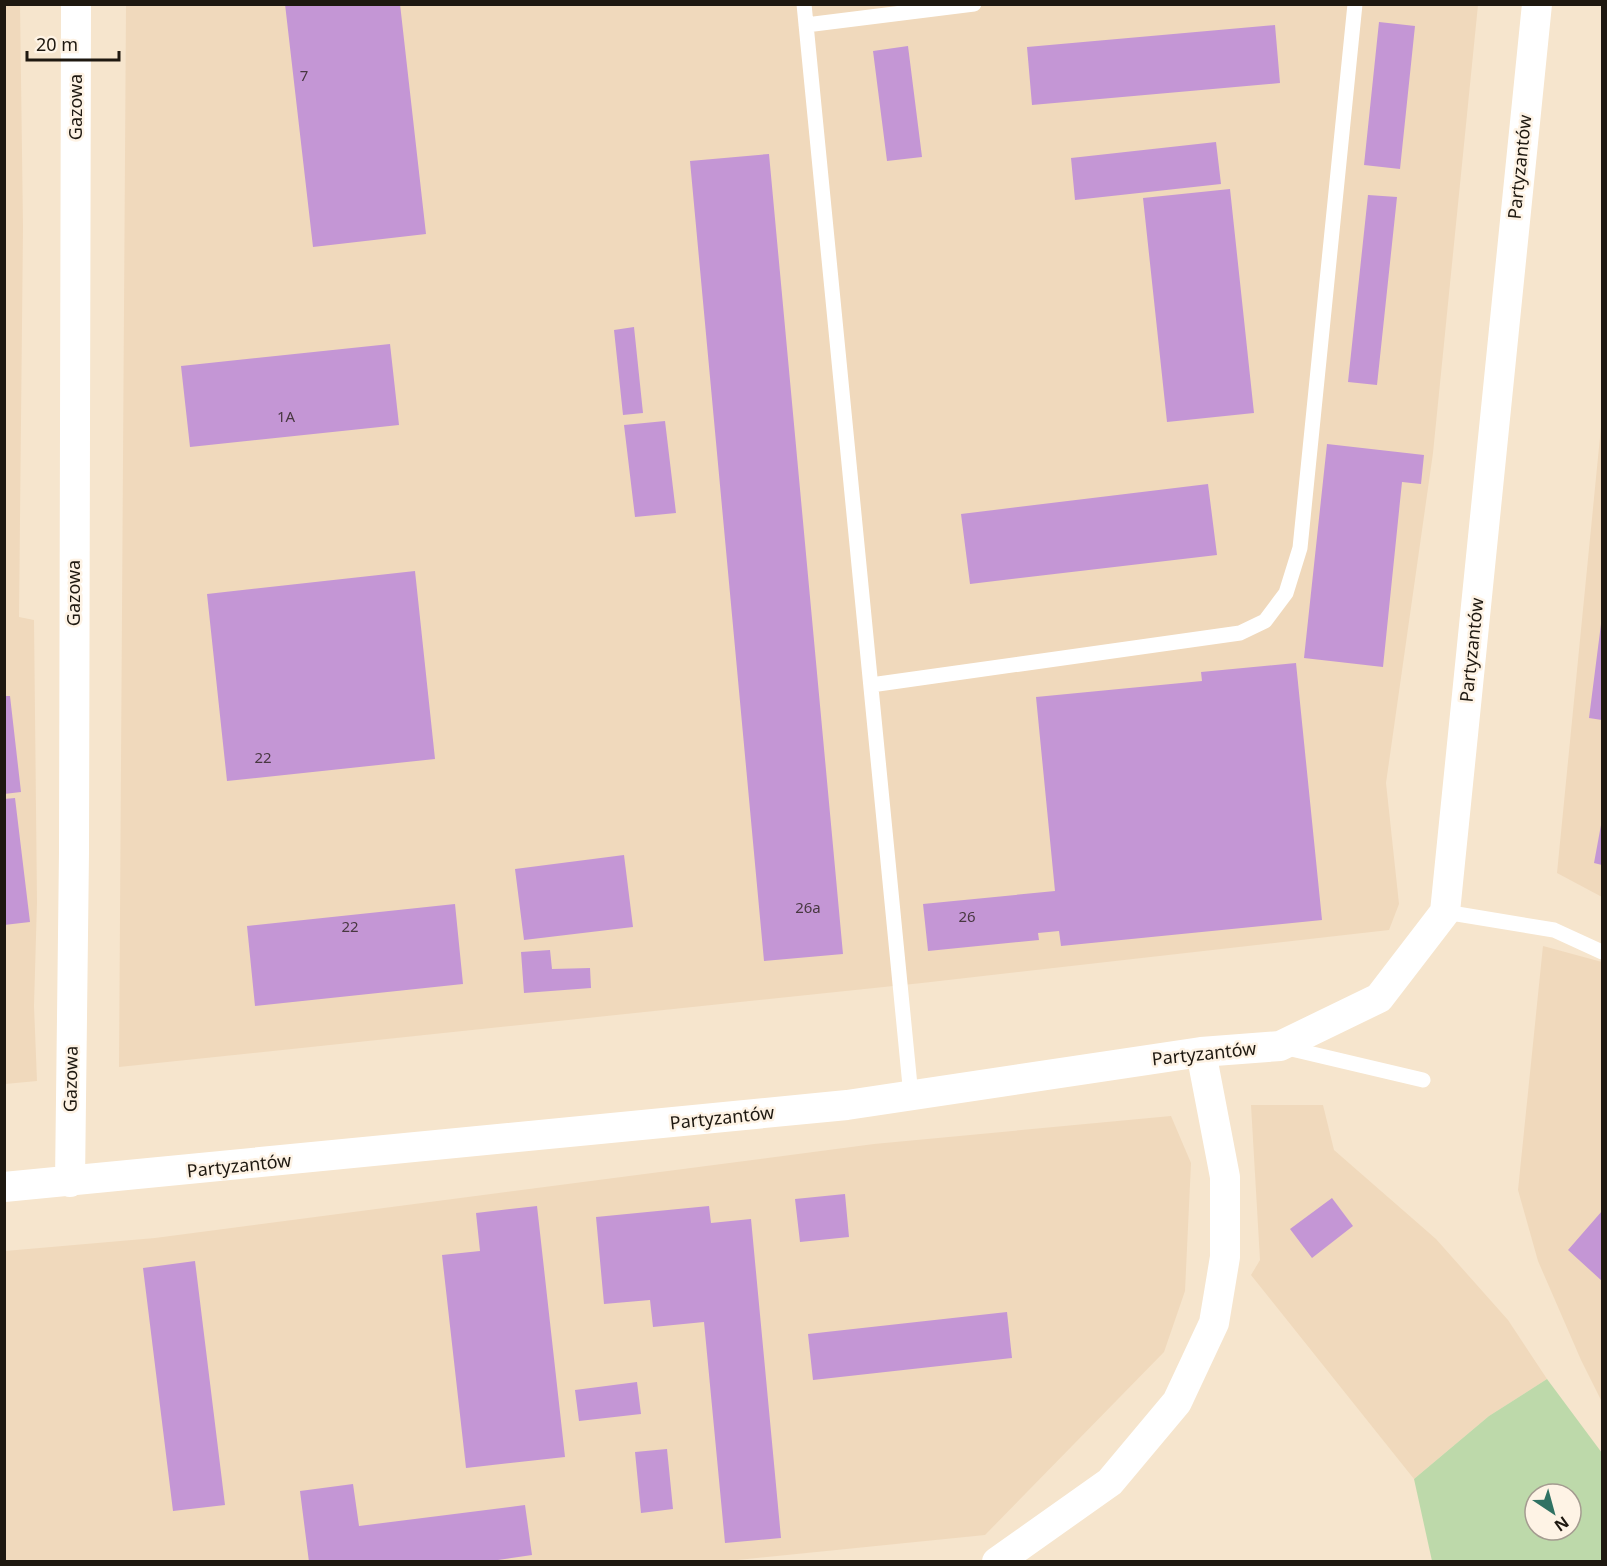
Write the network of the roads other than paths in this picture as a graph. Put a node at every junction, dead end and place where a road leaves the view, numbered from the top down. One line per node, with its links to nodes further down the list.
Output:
1 (76, 4): 14 (street, Gazowa)
2 (804, 4): 6 (lane)
3 (974, 4): 6 (lane)
4 (1355, 4): 7 (lane)
5 (1537, 4): 8 (street, Partyzantów)
6 (806, 24): 7 (lane)
7 (871, 685): 13 (lane)
8 (1445, 912): 9 (lane); 10 (street, Partyzantów)
9 (1602, 952)
10 (1280, 1046): 11 (street, Partyzantów); 12 (lane)
11 (1201, 1052): 13 (street, Partyzantów); 16 (street)
12 (1423, 1080)
13 (911, 1096): 14 (street, Partyzantów)
14 (70, 1182): 15 (street, Partyzantów)
15 (4, 1187)
16 (997, 1562)

